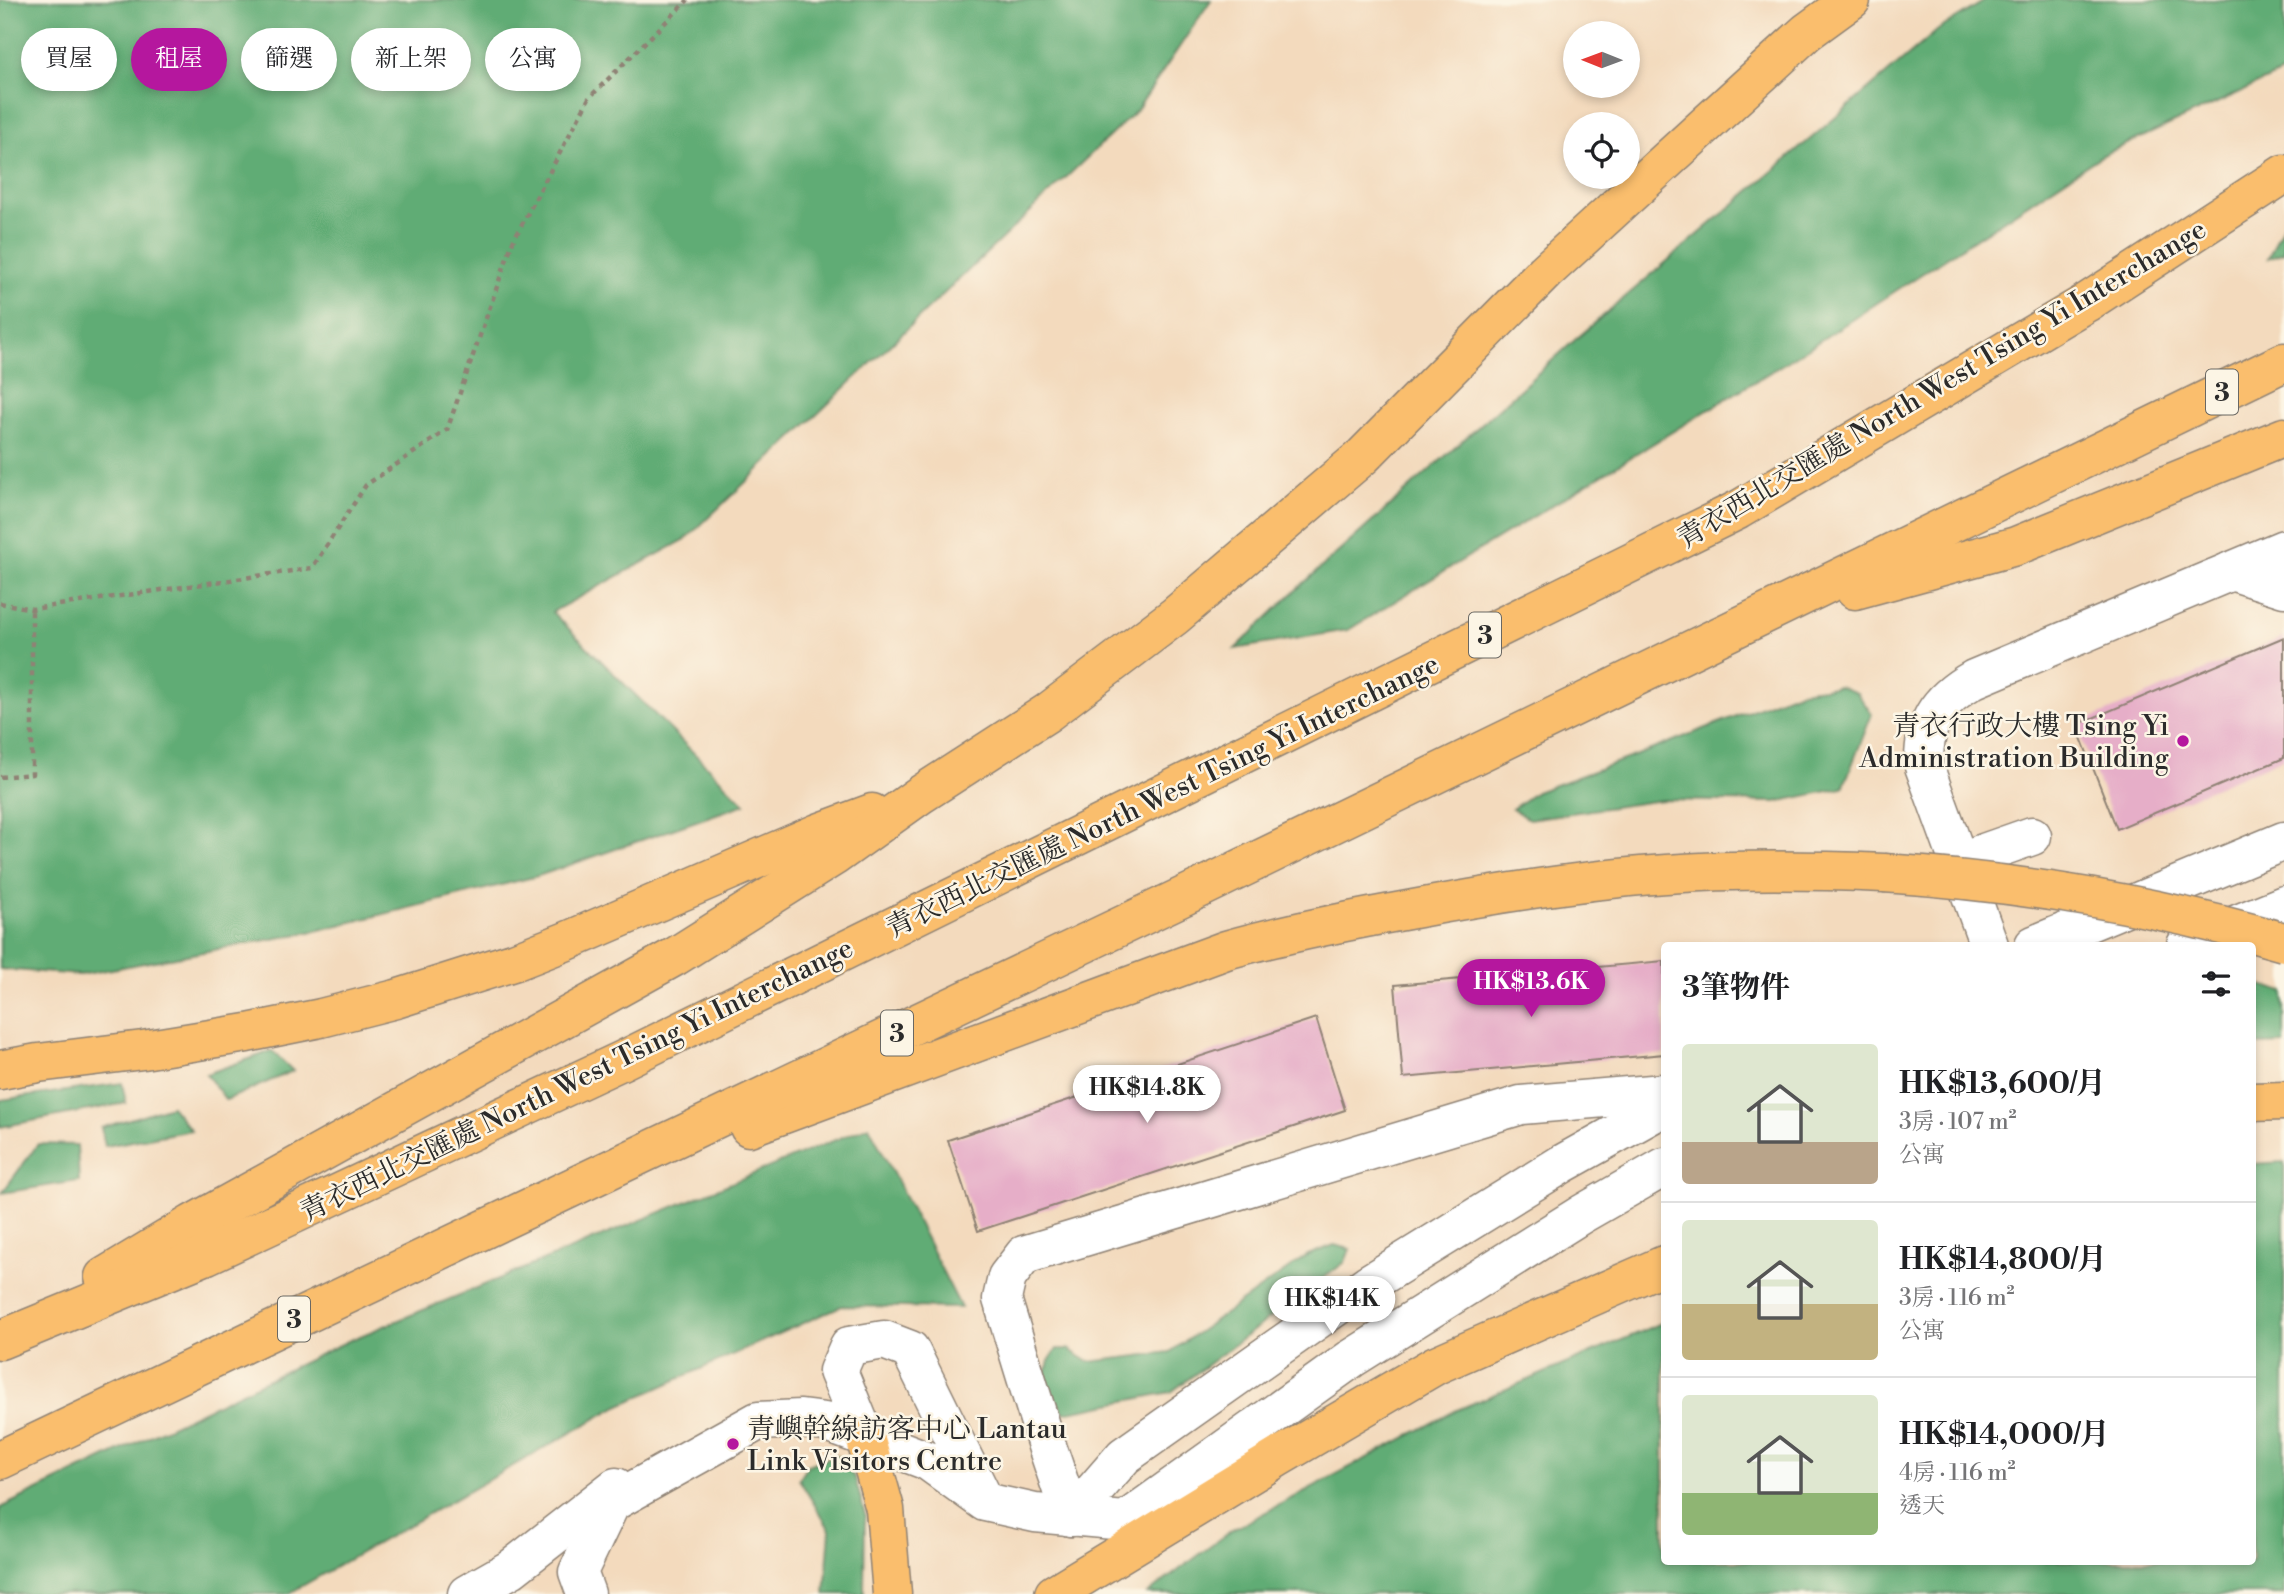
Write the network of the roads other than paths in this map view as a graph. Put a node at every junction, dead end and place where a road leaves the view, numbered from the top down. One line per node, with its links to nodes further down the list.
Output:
1 (1851, 0): 9 (highway)
2 (2284, 174): 28 (highway, 青衣西北交匯處 North West Tsing Yi Interchange / 3)
3 (2284, 362): 8 (highway, 3)
4 (2284, 437): 8 (highway)
5 (2284, 548): 6 (street)
6 (2231, 571): 7 (street); 12 (street)
7 (2284, 588)
8 (1759, 616): 26 (highway, 3)
9 (920, 795): 19 (highway); 28 (highway)
10 (2032, 836): 12 (street)
11 (2284, 841): 15 (street)
12 (1958, 862): 14 (street)
13 (2284, 905): 16 (street)
14 (1988, 942)
15 (2041, 942)
16 (2193, 942)
17 (2284, 942): 26 (highway, bridge)
18 (0, 1054): 19 (highway)
19 (38, 1063): 20 (highway)
20 (0, 1070)
21 (1661, 1093): 32 (street)
22 (2284, 1101): 23 (highway)
23 (2256, 1102)
24 (1661, 1109): 32 (street)
25 (1661, 1169): 33 (street)
26 (589, 1179): 30 (highway, 3)
27 (1661, 1266): 39 (highway)
28 (0, 1339)
29 (865, 1437): 31 (street); 31 (street); 34 (street); 35 (street); 37 (highway)
30 (0, 1460)
31 (985, 1502): 32 (street)
32 (1071, 1517): 33 (street)
33 (1125, 1521): 38 (highway)
34 (511, 1569): 35 (street); 36 (street)
35 (582, 1583)
36 (467, 1594)
37 (892, 1594)
38 (1043, 1594)
39 (1055, 1594)

